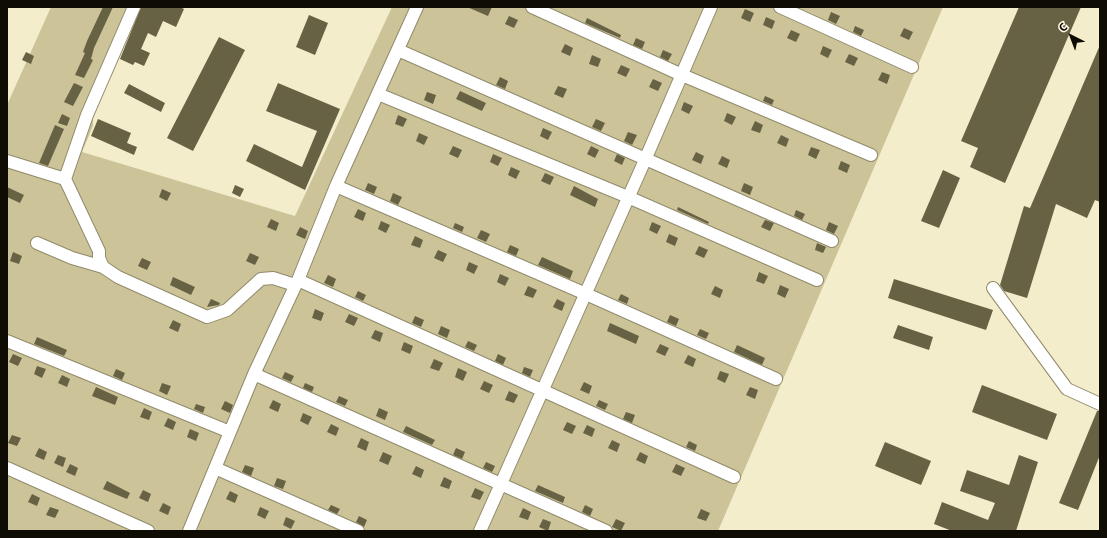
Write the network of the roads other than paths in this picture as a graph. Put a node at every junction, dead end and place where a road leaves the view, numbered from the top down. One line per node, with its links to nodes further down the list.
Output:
1 (134, 7): 13 (street)
2 (417, 7): 6 (street)
3 (532, 7): 8 (street)
4 (711, 7): 8 (street)
5 (780, 7): 7 (street)
6 (398, 50): 9 (street); 12 (street)
7 (912, 67)
8 (682, 75): 10 (street); 12 (street)
9 (378, 94): 14 (street); 15 (street)
10 (871, 155)
11 (7, 160): 13 (street)
12 (645, 160): 15 (street); 16 (street)
13 (65, 179): 18 (street)
14 (336, 186): 20 (street); 22 (street)
15 (628, 197): 19 (street); 22 (street)
16 (832, 241)
17 (37, 243): 18 (street)
18 (103, 267): 20 (street)
19 (817, 280)
20 (297, 282): 24 (street); 26 (street)
21 (993, 288): 27 (street)
22 (586, 294): 25 (street); 26 (street)
23 (7, 341): 28 (street)
24 (254, 374): 28 (street); 32 (street)
25 (776, 379)
26 (544, 390): 31 (street); 32 (street)
27 (1100, 404)
28 (230, 432): 30 (street)
29 (7, 468): 33 (street)
30 (215, 468): 34 (street); 35 (street)
31 (734, 477)
32 (500, 484): 36 (street); 37 (street)
33 (148, 531)
34 (189, 531)
35 (358, 531)
36 (480, 531)
37 (606, 531)

